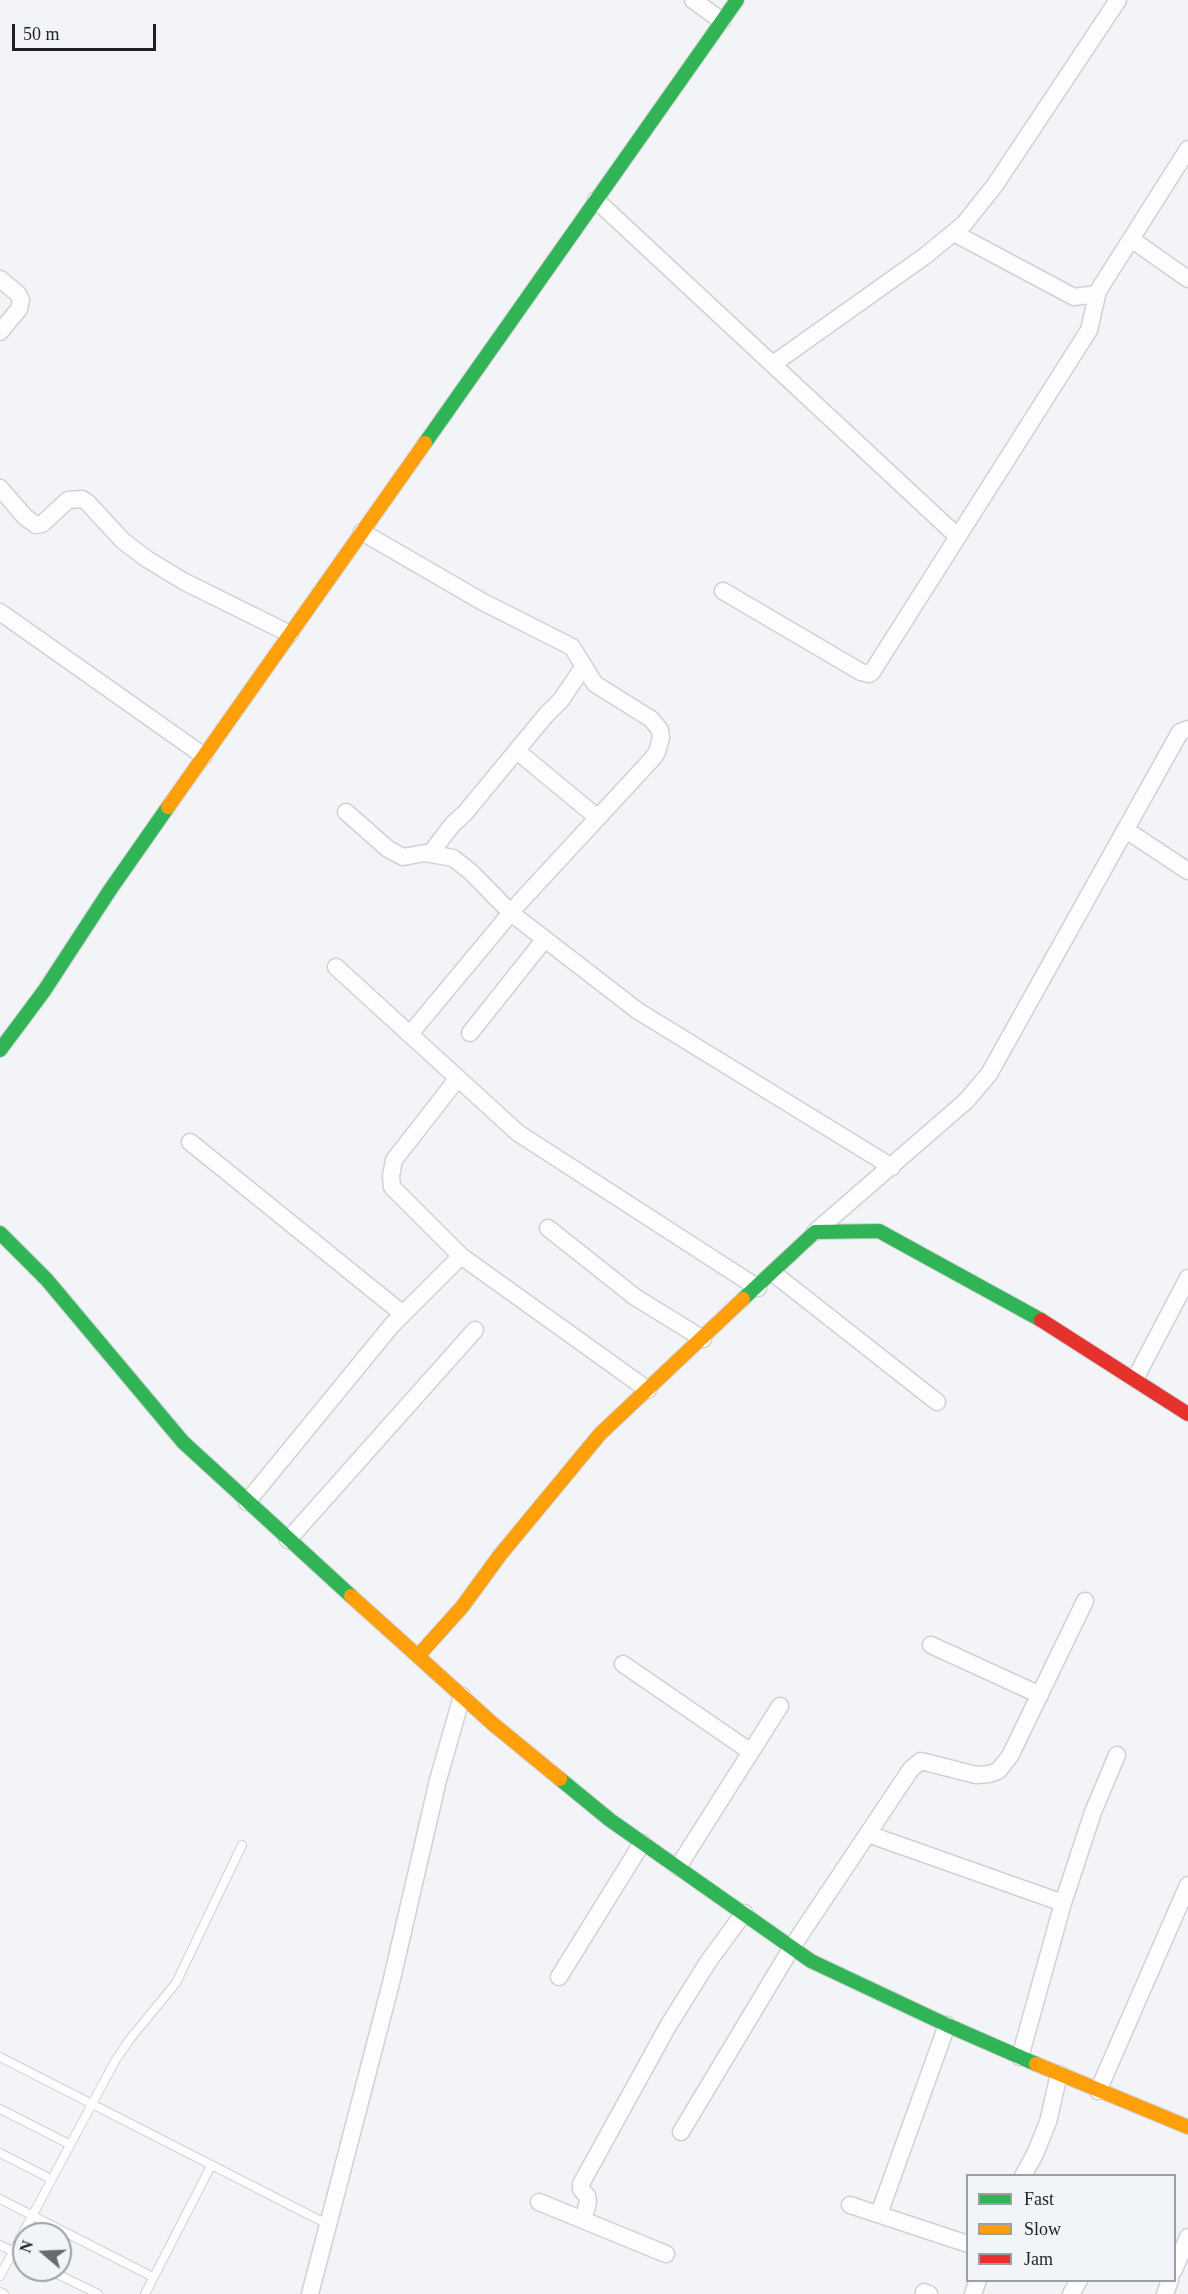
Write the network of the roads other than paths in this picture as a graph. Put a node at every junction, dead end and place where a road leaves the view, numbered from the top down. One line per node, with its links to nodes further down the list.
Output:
1 (693, 0): 4 (street)
2 (737, 0): 4 (street)
3 (1118, 0): 9 (street)
4 (722, 21): 8 (street)
5 (1188, 149): 6 (street)
6 (1173, 173): 7 (street); 10 (street)
7 (1188, 181)
8 (596, 200): 15 (street); 17 (street)
9 (954, 233): 13 (street); 15 (street)
10 (1131, 239): 12 (street); 13 (street)
11 (0, 279): 14 (street)
12 (1188, 279)
13 (1096, 294): 18 (street)
14 (0, 332)
15 (773, 364): 18 (street)
16 (0, 488): 21 (street)
17 (362, 532): 21 (street); 22 (street)
18 (957, 536): 19 (street)
19 (723, 591)
20 (0, 612): 25 (street)
21 (290, 634): 25 (street)
22 (584, 666): 24 (street); 27 (street)
23 (1188, 729): 28 (street)
24 (518, 751): 27 (street); 29 (street)
25 (204, 756): 36 (street)
26 (346, 812): 29 (street)
27 (598, 818): 31 (street)
28 (1126, 830): 30 (street); 39 (street)
29 (430, 854): 31 (street)
30 (1188, 872)
31 (511, 912): 32 (street); 35 (street)
32 (544, 940): 34 (street); 39 (street)
33 (336, 967): 35 (street)
34 (470, 1033)
35 (410, 1034): 37 (street)
36 (0, 1050)
37 (458, 1078): 43 (street); 46 (street)
38 (190, 1142): 47 (street)
39 (891, 1167): 41 (street)
40 (548, 1228): 49 (street)
41 (815, 1232): 44 (street); 50 (street)
42 (0, 1233): 54 (street)
43 (462, 1256): 47 (street); 51 (street)
44 (773, 1273): 46 (street); 52 (street)
45 (1188, 1278): 50 (street)
46 (758, 1288): 49 (street)
47 (404, 1314): 54 (street)
48 (475, 1330): 55 (street)
49 (703, 1339): 51 (street)
50 (1135, 1379): 53 (street)
51 (648, 1390): 58 (street)
52 (937, 1402)
53 (1188, 1414)
54 (247, 1502): 55 (street)
55 (288, 1540): 58 (street)
56 (1085, 1601): 60 (street)
57 (931, 1645): 60 (street)
58 (418, 1656): 61 (street)
59 (623, 1664): 63 (street)
60 (1040, 1695): 65 (street)
61 (462, 1696): 66 (street); 96 (street)
62 (780, 1706): 63 (street)
63 (751, 1752): 68 (street)
64 (1117, 1755): 70 (street)
65 (868, 1834): 70 (street); 73 (street)
66 (642, 1843): 68 (street); 74 (street)
67 (242, 1845): 80 (lane)
68 (678, 1868): 72 (street)
69 (1188, 1885): 71 (street)
70 (1063, 1903): 77 (street)
71 (1184, 1905): 79 (street)
72 (744, 1913): 73 (street); 94 (street)
73 (792, 1947): 75 (street); 83 (street)
74 (559, 1977)
75 (947, 2025): 77 (street); 92 (street)
76 (0, 2057): 80 (lane)
77 (1020, 2057): 78 (street)
78 (1059, 2074): 79 (street); 87 (street)
79 (1098, 2091): 82 (street)
80 (90, 2104): 84 (lane); 86 (lane)
81 (0, 2109): 84 (lane)
82 (1188, 2127)
83 (681, 2132)
84 (69, 2144): 88 (lane)
85 (0, 2153): 88 (lane)
86 (211, 2166): 96 (lane); 103 (lane)
87 (1024, 2174)
88 (51, 2179): 93 (lane)
89 (0, 2199): 93 (lane)
90 (539, 2202): 94 (street)
91 (850, 2205): 92 (street)
92 (879, 2214): 98 (street)
93 (32, 2215): 95 (lane); 103 (lane)
94 (583, 2220): 100 (street)
95 (28, 2222)
96 (327, 2224): 109 (street)
97 (1188, 2237): 101 (street)
98 (966, 2243)
99 (12, 2254): 102 (lane)
100 (666, 2254)
101 (1176, 2265)
102 (0, 2276)
103 (153, 2277): 108 (lane)
104 (72, 2281): 107 (lane)
105 (0, 2292): 106 (lane)
106 (4, 2294)
107 (98, 2294)
108 (145, 2294)
109 (310, 2294)

